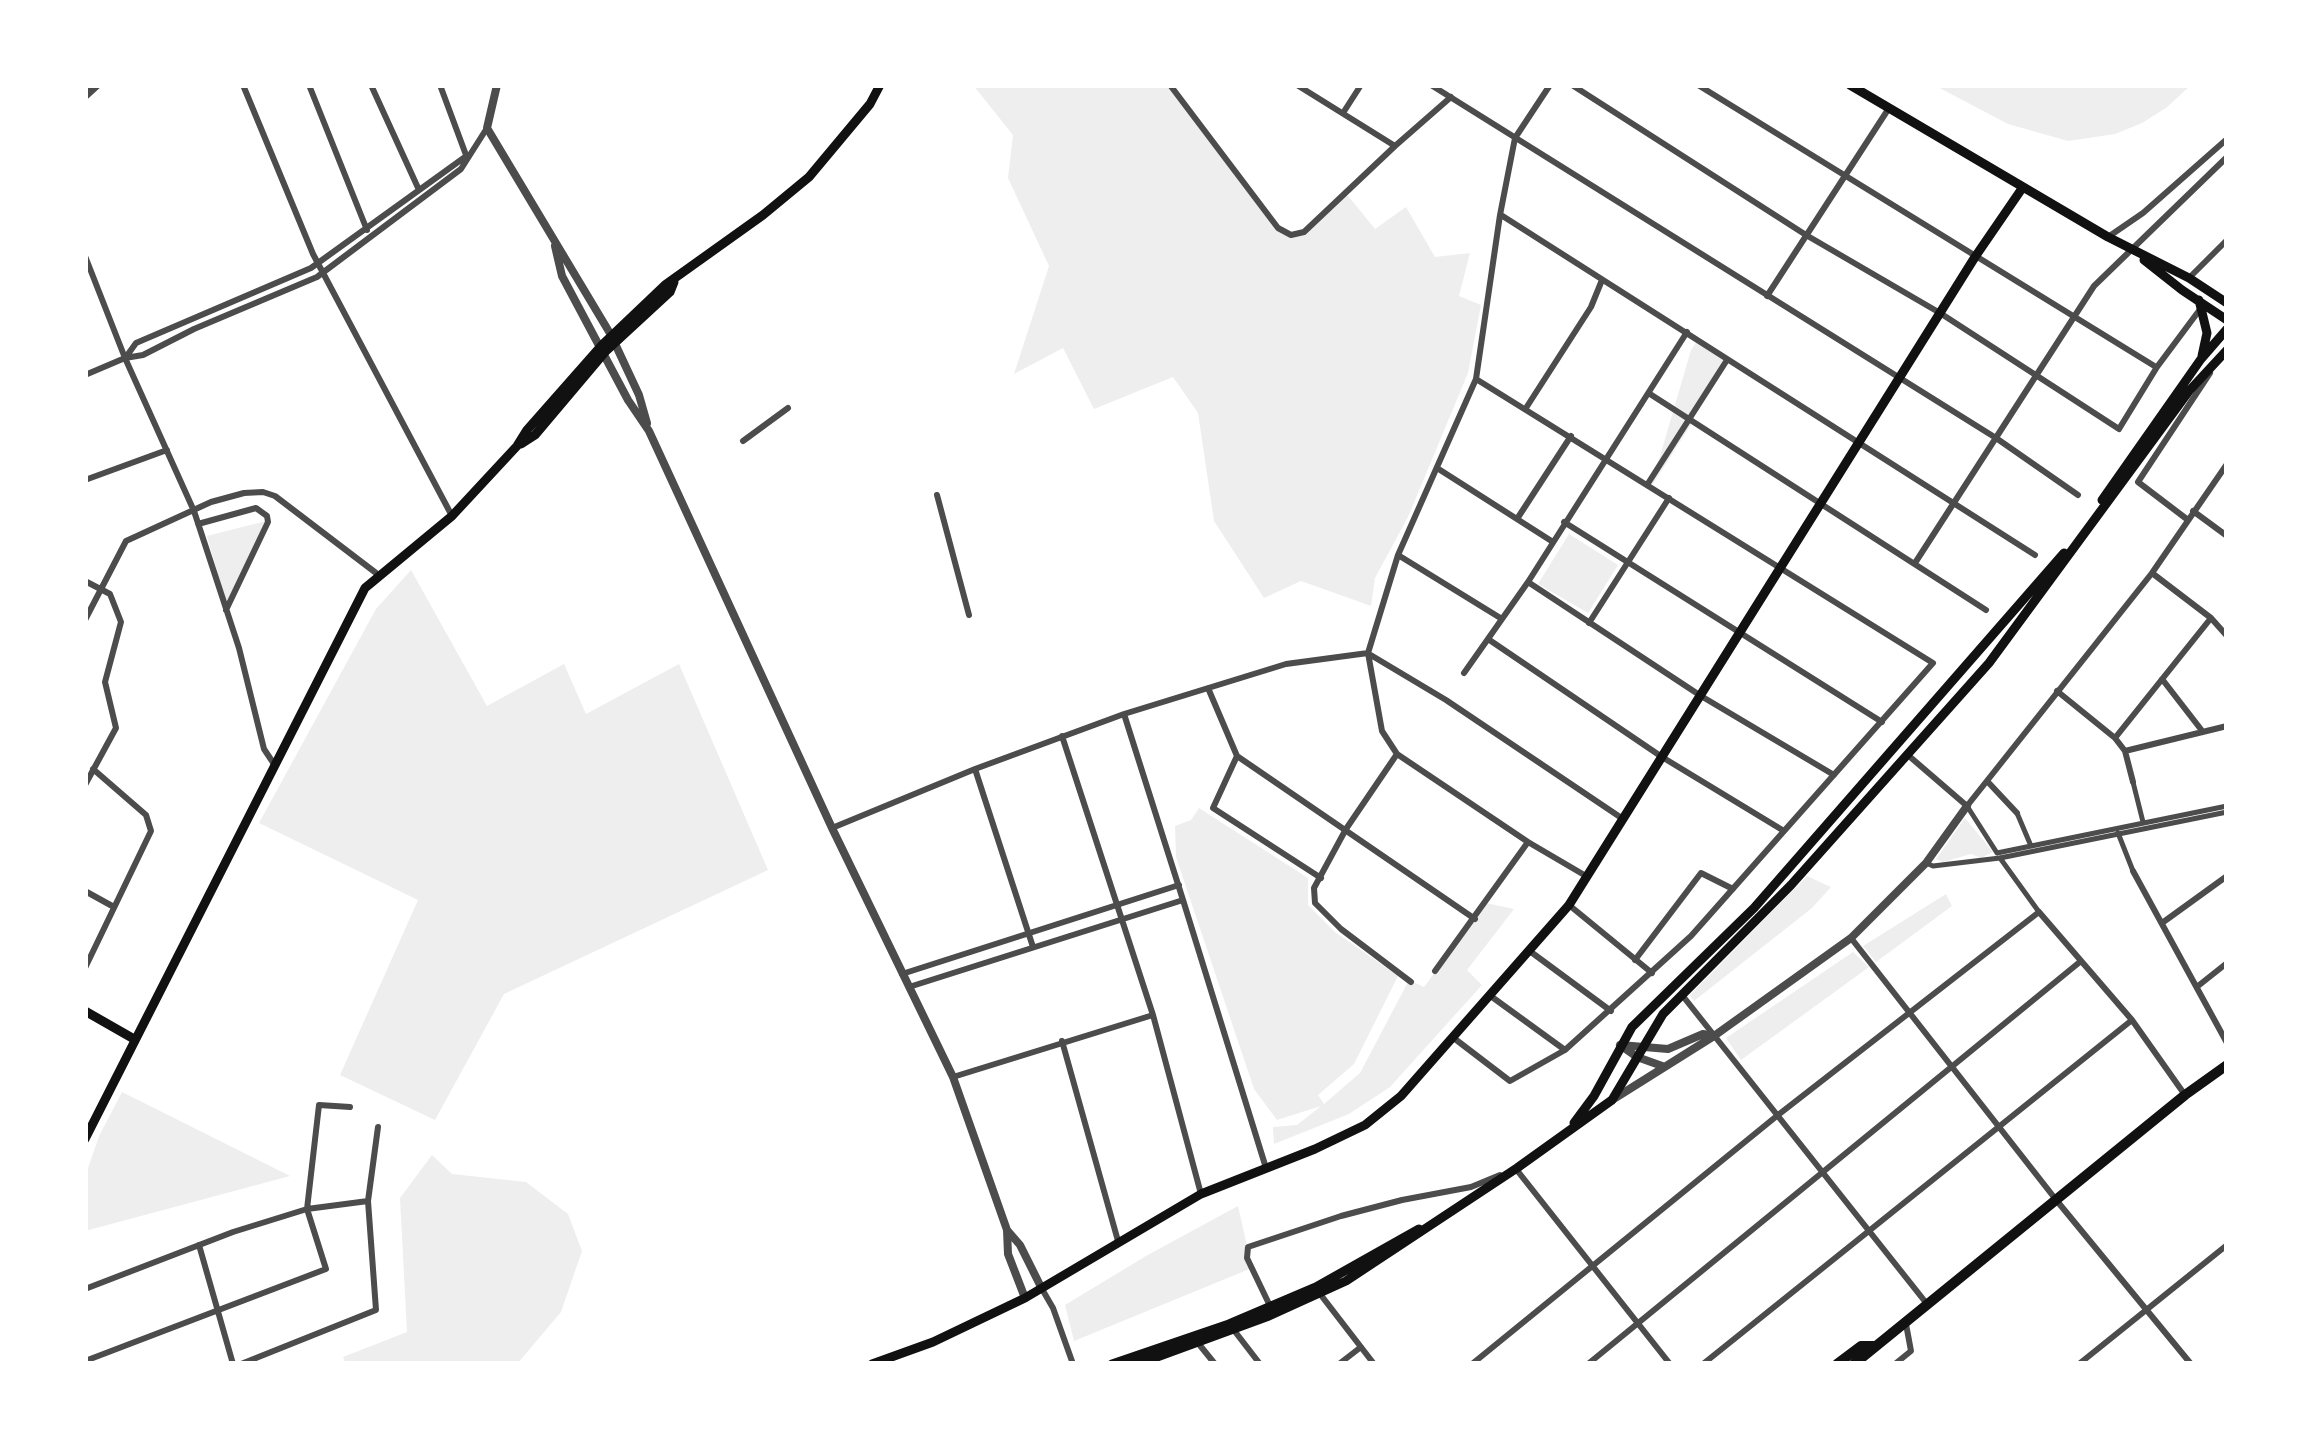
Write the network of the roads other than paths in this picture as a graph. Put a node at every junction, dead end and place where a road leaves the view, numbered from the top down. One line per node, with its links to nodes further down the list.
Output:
1 (98, 85): 16 (street)
2 (243, 85): 38 (street)
3 (309, 85): 30 (street)
4 (372, 85): 28 (street)
5 (440, 85): 24 (street)
6 (497, 85): 20 (street)
7 (880, 85): 51 (main road)
8 (1298, 85): 19 (street)
9 (1361, 85): 19 (street)
10 (1431, 85): 17 (street)
11 (1550, 85): 21 (street)
12 (1572, 85): 31 (street)
13 (1698, 85): 26 (street)
14 (1850, 85): 18 (main road)
15 (1175, 87): 23 (street)
16 (85, 96)
17 (1452, 98): 21 (street); 23 (street)
18 (1889, 108): 26 (street); 27 (main road)
19 (1342, 113): 23 (street)
20 (487, 128): 24 (street); 34 (street)
21 (1516, 138): 29 (street); 43 (street)
22 (2227, 139): 32 (street)
23 (1394, 146)
24 (466, 156): 28 (street); 39 (street)
25 (2227, 157): 35 (street)
26 (1845, 176): 31 (street); 37 (street)
27 (2022, 187): 32 (main road); 37 (main road)
28 (419, 190): 30 (street)
29 (1500, 215): 42 (street); 60 (street)
30 (368, 230): 38 (street)
31 (1806, 235): 43 (street); 46 (street)
32 (2108, 237): 35 (main road)
33 (2227, 240): 41 (street)
34 (555, 246): 51 (street); 52 (street)
35 (2130, 248): 41 (main road); 45 (main road); 47 (street)
36 (85, 256): 40 (street)
37 (1975, 258): 46 (main road); 47 (street)
38 (319, 262): 39 (street); 54 (street)
39 (325, 272): 54 (street); 84 (street)
40 (88, 273): 54 (street)
41 (2190, 278): 44 (main road)
42 (1602, 280): 50 (street); 64 (street)
43 (1766, 296): 61 (street)
44 (2225, 296)
45 (2200, 304): 48 (main road); 55 (main road); 57 (street)
46 (1940, 313): 58 (street); 61 (main road)
47 (2075, 318): 57 (street); 58 (street)
48 (2227, 320)
49 (2227, 329): 55 (main road)
50 (1688, 332): 56 (street); 62 (street)
51 (613, 339): 52 (main road); 66 (street)
52 (603, 348): 66 (street); 84 (main road)
53 (2224, 352): 86 (street); 126 (main road)
54 (125, 358): 59 (street); 71 (street)
55 (2201, 359): 190 (main road)
56 (1727, 360): 65 (street); 70 (street)
57 (2156, 367): 58 (street)
58 (2036, 374): 68 (street)
59 (85, 375)
60 (1476, 379): 64 (street); 74 (street)
61 (1900, 380): 68 (street); 70 (main road)
62 (1650, 394): 65 (street); 72 (street)
63 (788, 408): 69 (street)
64 (1526, 408): 67 (street)
65 (1688, 420): 76 (street); 81 (street)
66 (649, 431): 140 (street)
67 (1571, 436): 72 (street); 85 (street)
68 (1996, 438): 78 (street); 80 (street)
69 (742, 441)
70 (1861, 443): 80 (street); 81 (main road)
71 (167, 450): 75 (street); 82 (street)
72 (1605, 459): 76 (street); 87 (street)
73 (2227, 464): 83 (street)
74 (1437, 468): 85 (street); 91 (street)
75 (85, 480)
76 (1648, 485): 79 (street)
77 (937, 495): 103 (street)
78 (2078, 495)
79 (1669, 498): 93 (street); 95 (street)
80 (1954, 504): 92 (street); 94 (street)
81 (1821, 505): 94 (street); 95 (main road)
82 (194, 511): 88 (street); 97 (street); 100 (street)
83 (2194, 512): 86 (street); 89 (street)
84 (452, 516): 97 (main road)
85 (1517, 519): 90 (street)
86 (2188, 520): 96 (street)
87 (1564, 522): 90 (street); 93 (street)
88 (198, 524): 102 (street); 102 (street)
89 (2227, 536)
90 (1552, 542): 99 (street)
91 (1398, 555): 105 (street); 111 (street)
92 (2035, 556)
93 (1627, 562): 107 (street); 108 (street)
94 (1915, 563): 101 (street)
95 (1780, 570): 108 (main road); 118 (street)
96 (2152, 572): 104 (street); 115 (street)
97 (380, 576): 128 (main road)
98 (85, 581): 100 (street)
99 (1528, 582): 105 (street); 107 (street)
100 (101, 589): 106 (street); 130 (street)
101 (1986, 610)
102 (226, 611): 128 (street)
103 (969, 615)
104 (2211, 618): 109 (street); 113 (street)
105 (1502, 619): 110 (street)
106 (85, 620)
107 (1588, 623): 116 (street)
108 (1740, 634): 116 (main road); 118 (street)
109 (2227, 636)
110 (1488, 639): 112 (street); 127 (street)
111 (1368, 653): 114 (street); 124 (street); 138 (street)
112 (1464, 673)
113 (2162, 679): 120 (street); 122 (street)
114 (1208, 688): 117 (street); 125 (street)
115 (2057, 691): 122 (street); 132 (street)
116 (1702, 696): 127 (main road); 131 (street)
117 (1124, 714): 121 (street); 152 (street)
118 (1882, 722): 131 (street)
119 (2227, 726): 120 (street)
120 (2203, 732): 123 (street)
121 (1062, 736): 129 (street); 156 (street)
122 (2115, 738): 123 (street)
123 (2124, 751): 134 (street)
124 (1397, 754): 141 (street); 144 (street)
125 (1238, 756): 141 (street); 151 (street)
126 (1908, 756): 135 (street); 177 (main road)
127 (1662, 757): 138 (main road); 142 (street)
128 (274, 764): 185 (main road)
129 (976, 768): 140 (street); 163 (street)
130 (93, 769): 133 (street); 158 (street)
131 (1834, 775): 142 (street)
132 (1986, 781): 135 (street); 137 (street)
133 (86, 782)
134 (2132, 782): 139 (street)
135 (1967, 806): 146 (street); 147 (street)
136 (2227, 809): 139 (street); 143 (street)
137 (2017, 813): 145 (street)
138 (1622, 819): 149 (main road)
139 (2143, 822): 145 (street)
140 (832, 828): 172 (street)
141 (1346, 828): 151 (street); 161 (street)
142 (1784, 831): 153 (street)
143 (2118, 834): 146 (street); 148 (street)
144 (1528, 842): 149 (street); 161 (street)
145 (2031, 846): 146 (street)
146 (1999, 856): 147 (street); 159 (street)
147 (1926, 863): 164 (street)
148 (2133, 870): 162 (street)
149 (1586, 876): 157 (main road)
150 (2227, 876): 162 (street)
151 (1321, 878): 174 (street)
152 (1178, 886): 155 (street); 156 (street)
153 (1732, 889): 167 (street); 173 (street)
154 (85, 891): 158 (street)
155 (1183, 900): 160 (street); 205 (street)
156 (1118, 904): 160 (street); 163 (street)
157 (1570, 904): 166 (main road); 167 (street)
158 (114, 907): 170 (street)
159 (2040, 912): 168 (street); 181 (street)
160 (1122, 918): 165 (street); 182 (street)
161 (1474, 919): 171 (street)
162 (2162, 923): 175 (street)
163 (1028, 933): 165 (street); 172 (street)
164 (1851, 938): 181 (street); 184 (street)
165 (1033, 947): 176 (street)
166 (1531, 952): 178 (main road); 180 (street)
167 (1635, 960): 173 (street)
168 (2081, 960): 183 (street); 195 (street)
169 (2227, 963): 175 (street)
170 (85, 968)
171 (1435, 972)
172 (902, 974): 176 (street)
173 (1652, 974): 180 (street)
174 (1412, 982)
175 (2198, 986): 188 (street)
176 (909, 987): 196 (street)
177 (1682, 995): 184 (street); 189 (main road)
178 (1492, 997): 186 (main road); 191 (street)
179 (85, 1011): 185 (main road)
180 (1611, 1011): 191 (street)
181 (1910, 1013): 195 (street); 200 (street)
182 (1153, 1014): 187 (street); 208 (street)
183 (2132, 1020): 197 (street); 201 (street)
184 (1714, 1036): 189 (street); 194 (street); 200 (street)
185 (134, 1038): 204 (main road)
186 (1455, 1039): 191 (street); 205 (main road)
187 (1062, 1041): 196 (street); 214 (street)
188 (2227, 1043)
189 (1644, 1044): 190 (street); 192 (main road)
190 (1620, 1045): 192 (street); 203 (main road)
191 (1565, 1050)
192 (1636, 1057): 194 (street); 198 (main road)
193 (2227, 1064): 197 (main road)
194 (1665, 1067): 198 (street)
195 (1952, 1067): 201 (street); 207 (street)
196 (953, 1076): 212 (street)
197 (2184, 1095): 210 (main road)
198 (1612, 1100): 203 (main road)
199 (350, 1107): 211 (street)
200 (1778, 1115): 207 (street); 217 (street)
201 (1998, 1126): 210 (street); 213 (street)
202 (378, 1127): 209 (street)
203 (1569, 1129): 206 (main road)
204 (85, 1139)
205 (1266, 1168): 208 (main road)
206 (1517, 1168): 217 (street); 220 (main road); 223 (street)
207 (1823, 1172): 213 (street); 227 (street)
208 (1201, 1194): 214 (main road)
209 (368, 1201): 211 (street); 235 (street)
210 (2057, 1201): 222 (main road); 224 (street)
211 (307, 1209): 216 (street); 225 (street)
212 (1007, 1230): 219 (street); 221 (street)
213 (1867, 1230): 222 (street); 248 (street)
214 (1118, 1241): 219 (main road)
215 (2227, 1244): 224 (street)
216 (199, 1246): 218 (street); 225 (street)
217 (1591, 1266): 227 (street); 245 (street)
218 (85, 1289)
219 (1042, 1289): 221 (main road); 237 (street)
220 (1318, 1291): 223 (main road); 228 (main road); 230 (street)
221 (1025, 1298): 236 (main road)
222 (1928, 1305): 226 (main road)
223 (1271, 1307): 228 (main road)
224 (2147, 1308): 252 (street); 253 (street)
225 (216, 1309): 233 (street); 234 (street)
226 (1906, 1323): 231 (main road); 251 (street)
227 (1637, 1324): 246 (street); 247 (street)
228 (1232, 1327): 229 (main road); 238 (main road); 242 (street)
229 (1198, 1343): 232 (main road); 241 (street)
230 (1361, 1346): 243 (street); 244 (street)
231 (1877, 1346): 249 (main road); 250 (main road)
232 (1169, 1354): 239 (main road); 240 (street)
233 (85, 1361)
234 (233, 1364)
235 (241, 1364)
236 (872, 1364)
237 (1073, 1364)
238 (1112, 1364)
239 (1138, 1364)
240 (1177, 1364)
241 (1215, 1364)
242 (1260, 1364)
243 (1339, 1364)
244 (1374, 1364)
245 (1472, 1364)
246 (1588, 1364)
247 (1670, 1364)
248 (1703, 1364)
249 (1837, 1364)
250 (1854, 1364)
251 (1895, 1364)
252 (2080, 1364)
253 (2191, 1364)

